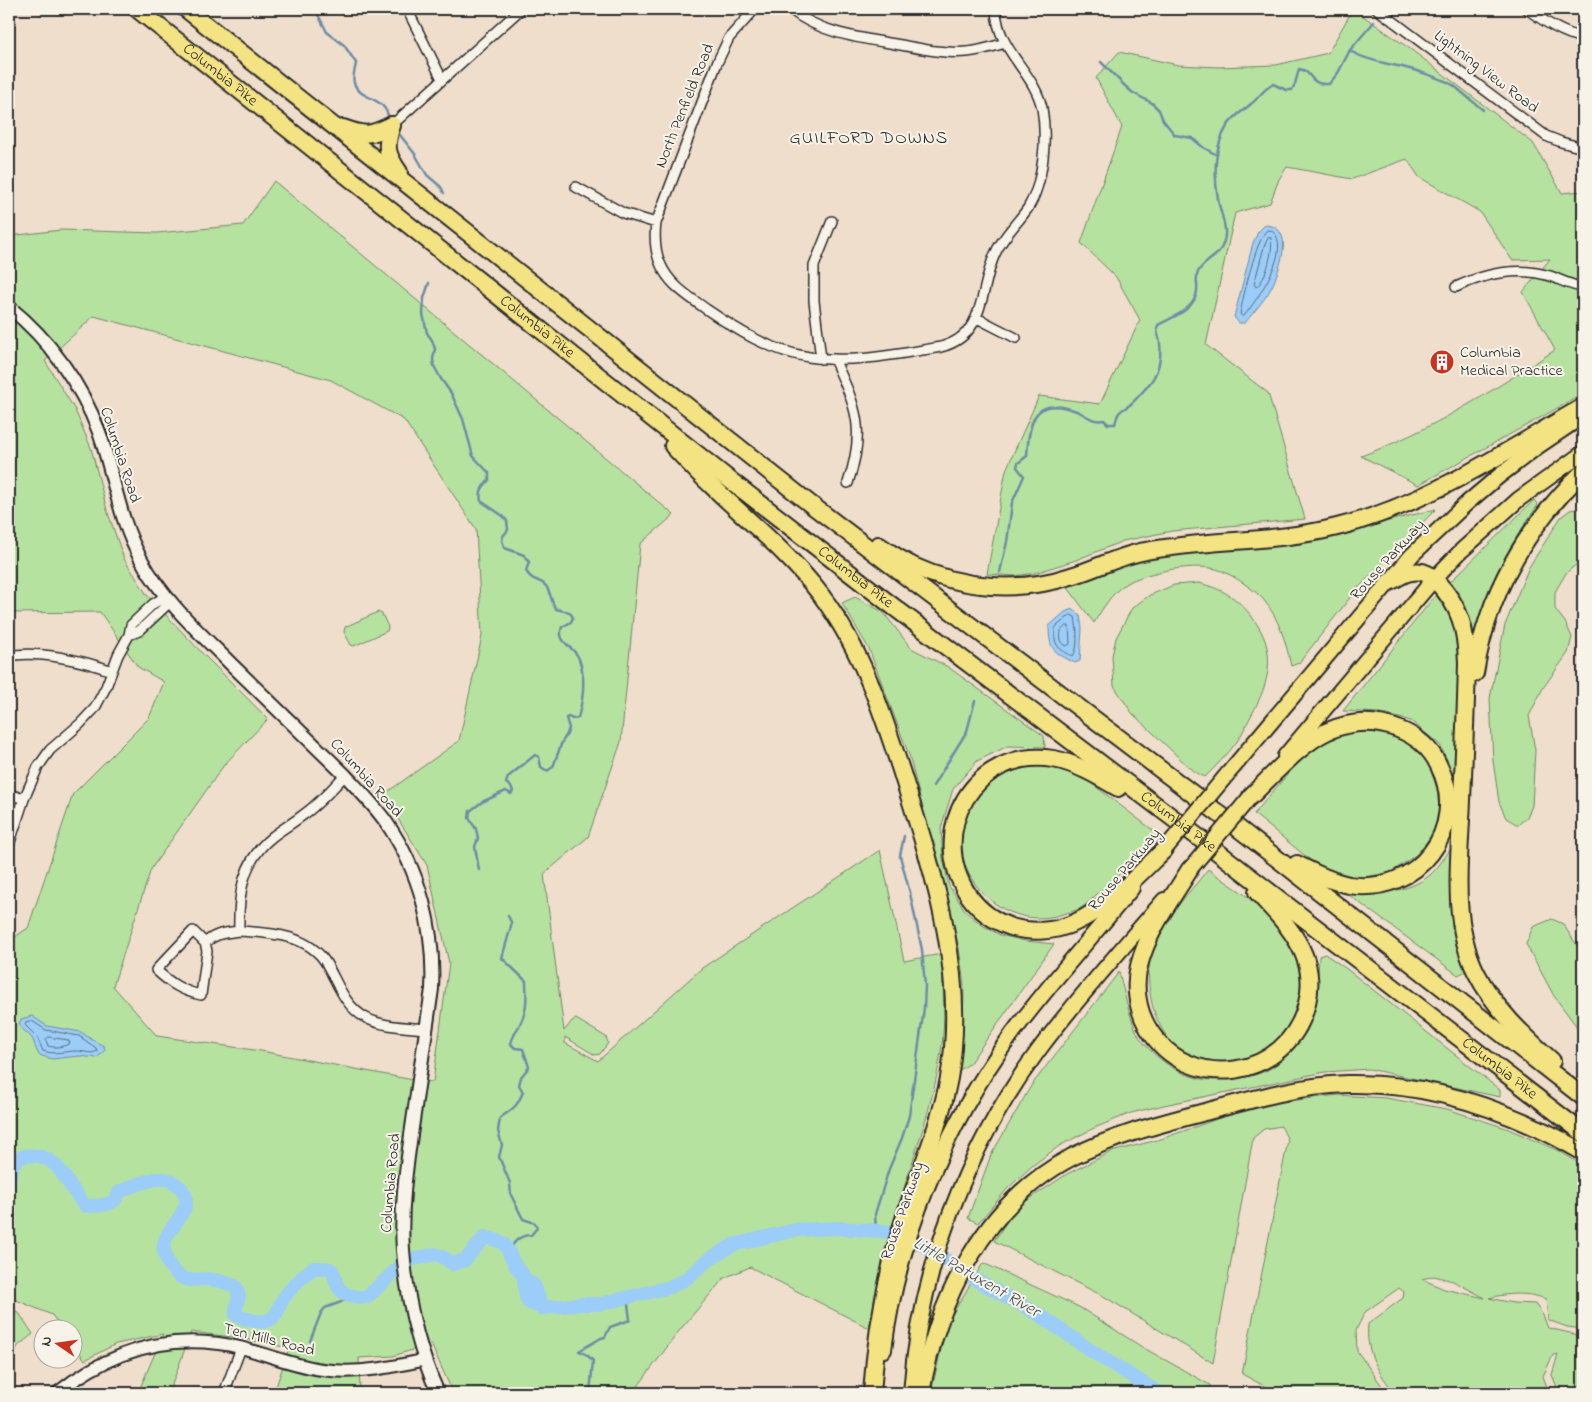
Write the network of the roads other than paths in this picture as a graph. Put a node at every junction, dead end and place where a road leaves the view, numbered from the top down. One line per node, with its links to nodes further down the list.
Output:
1 (137, 9): 27 (highway, Columbia Pike)
2 (186, 9): 13 (highway, Columbia Pike)
3 (408, 9): 12 (street)
4 (521, 9): 12 (street)
5 (755, 9): 19 (street, North Penfield Road)
6 (790, 9): 11 (street)
7 (996, 9): 11 (street)
8 (1377, 9): 15 (street, Lightning View Road)
9 (1528, 9): 10 (street)
10 (1583, 38)
11 (1005, 43): 23 (street)
12 (442, 79): 14 (street)
13 (330, 122): 14 (highway); 16 (highway, Columbia Pike)
14 (392, 125): 16 (highway)
15 (1583, 148)
16 (409, 186): 33 (highway, Columbia Pike)
17 (576, 187): 19 (street)
18 (832, 220): 25 (street)
19 (656, 223): 25 (street)
20 (1456, 287): 21 (street)
21 (1583, 287)
22 (9, 307): 36 (main road, Columbia Road)
23 (976, 318): 24 (street); 26 (street)
24 (1016, 338)
25 (821, 359): 26 (street)
26 (834, 359): 32 (street)
27 (624, 396): 45 (highway, Columbia Pike); 57 (highway)
28 (1583, 407): 33 (highway)
29 (1583, 416): 35 (main road, Rouse Parkway)
30 (1583, 453): 34 (main road)
31 (1583, 472): 39 (highway)
32 (848, 483)
33 (809, 503): 44 (highway, Columbia Pike)
34 (1434, 579): 35 (highway); 39 (highway); 42 (main road)
35 (1389, 582): 47 (main road, Rouse Parkway, bridge)
36 (168, 599): 38 (street); 40 (main road, Columbia Road)
37 (9, 656): 38 (street)
38 (112, 671): 43 (street)
39 (1465, 742): 53 (highway)
40 (345, 775): 50 (street); 52 (main road, Columbia Road)
41 (9, 794): 43 (street)
42 (1250, 796): 44 (highway); 49 (main road, bridge)
43 (24, 799): 46 (street)
44 (1243, 832): 54 (highway, Columbia Pike)
45 (1195, 834): 47 (highway); 48 (highway, Columbia Pike)
46 (9, 845)
47 (1165, 849): 57 (main road, Rouse Parkway)
48 (1223, 856): 49 (highway); 55 (highway, Columbia Pike)
49 (1190, 869): 66 (main road)
50 (239, 931): 51 (street); 52 (street)
51 (205, 943): 51 (street)
52 (426, 1030): 60 (main road, Columbia Road)
53 (1583, 1090)
54 (1583, 1097)
55 (1583, 1133)
56 (1583, 1152): 67 (highway)
57 (912, 1213): 58 (highway)
58 (897, 1262): 64 (highway); 65 (main road, Rouse Parkway)
59 (241, 1348): 60 (street, Ten Mills Road); 61 (street, Ten Mills Road); 62 (street)
60 (424, 1360): 63 (main road, Columbia Road)
61 (57, 1393)
62 (224, 1393)
63 (438, 1393)
64 (872, 1393)
65 (880, 1393)
66 (911, 1393)
67 (921, 1393)

